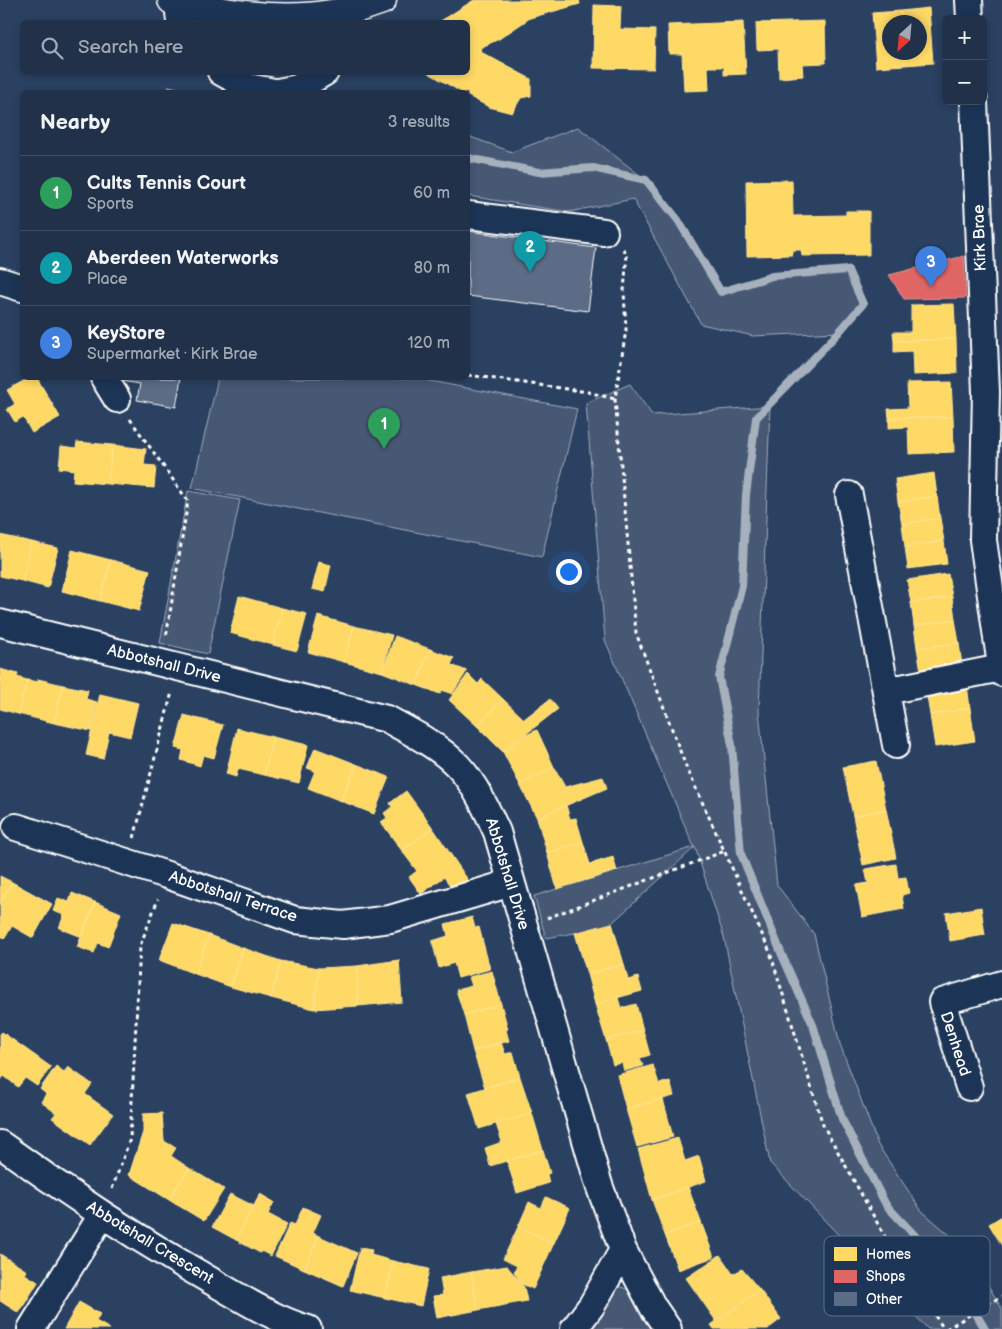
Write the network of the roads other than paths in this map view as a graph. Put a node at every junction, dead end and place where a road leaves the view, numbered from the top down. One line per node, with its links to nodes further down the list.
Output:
1 (382, 0): 5 (main road)
2 (969, 0): 4 (street)
3 (177, 8): 5 (main road)
4 (970, 15)
5 (338, 18)
6 (226, 75): 8 (street)
7 (319, 75): 9 (street)
8 (277, 90)
9 (289, 90)
10 (974, 105): 15 (street, Kirk Brae)
11 (470, 216): 12 (street)
12 (604, 232)
13 (0, 281): 14 (street)
14 (20, 287)
15 (994, 391): 18 (street, Kirk Brae)
16 (850, 496): 19 (street)
17 (0, 623): 22 (street, Abbotshall Drive)
18 (1002, 671): 19 (street)
19 (886, 690): 20 (street)
20 (896, 745)
21 (16, 827): 22 (street, Abbotshall Terrace)
22 (511, 883): 27 (street, Abbotshall Drive)
23 (1002, 984): 24 (street, Denhead)
24 (970, 1087)
25 (0, 1144): 26 (street, Abbotshall Crescent)
26 (102, 1215): 28 (street); 29 (street, Abbotshall Crescent)
27 (622, 1250): 30 (street); 31 (street, Abbotshall Drive)
28 (31, 1329)
29 (308, 1329)
30 (574, 1329)
31 (668, 1329)

